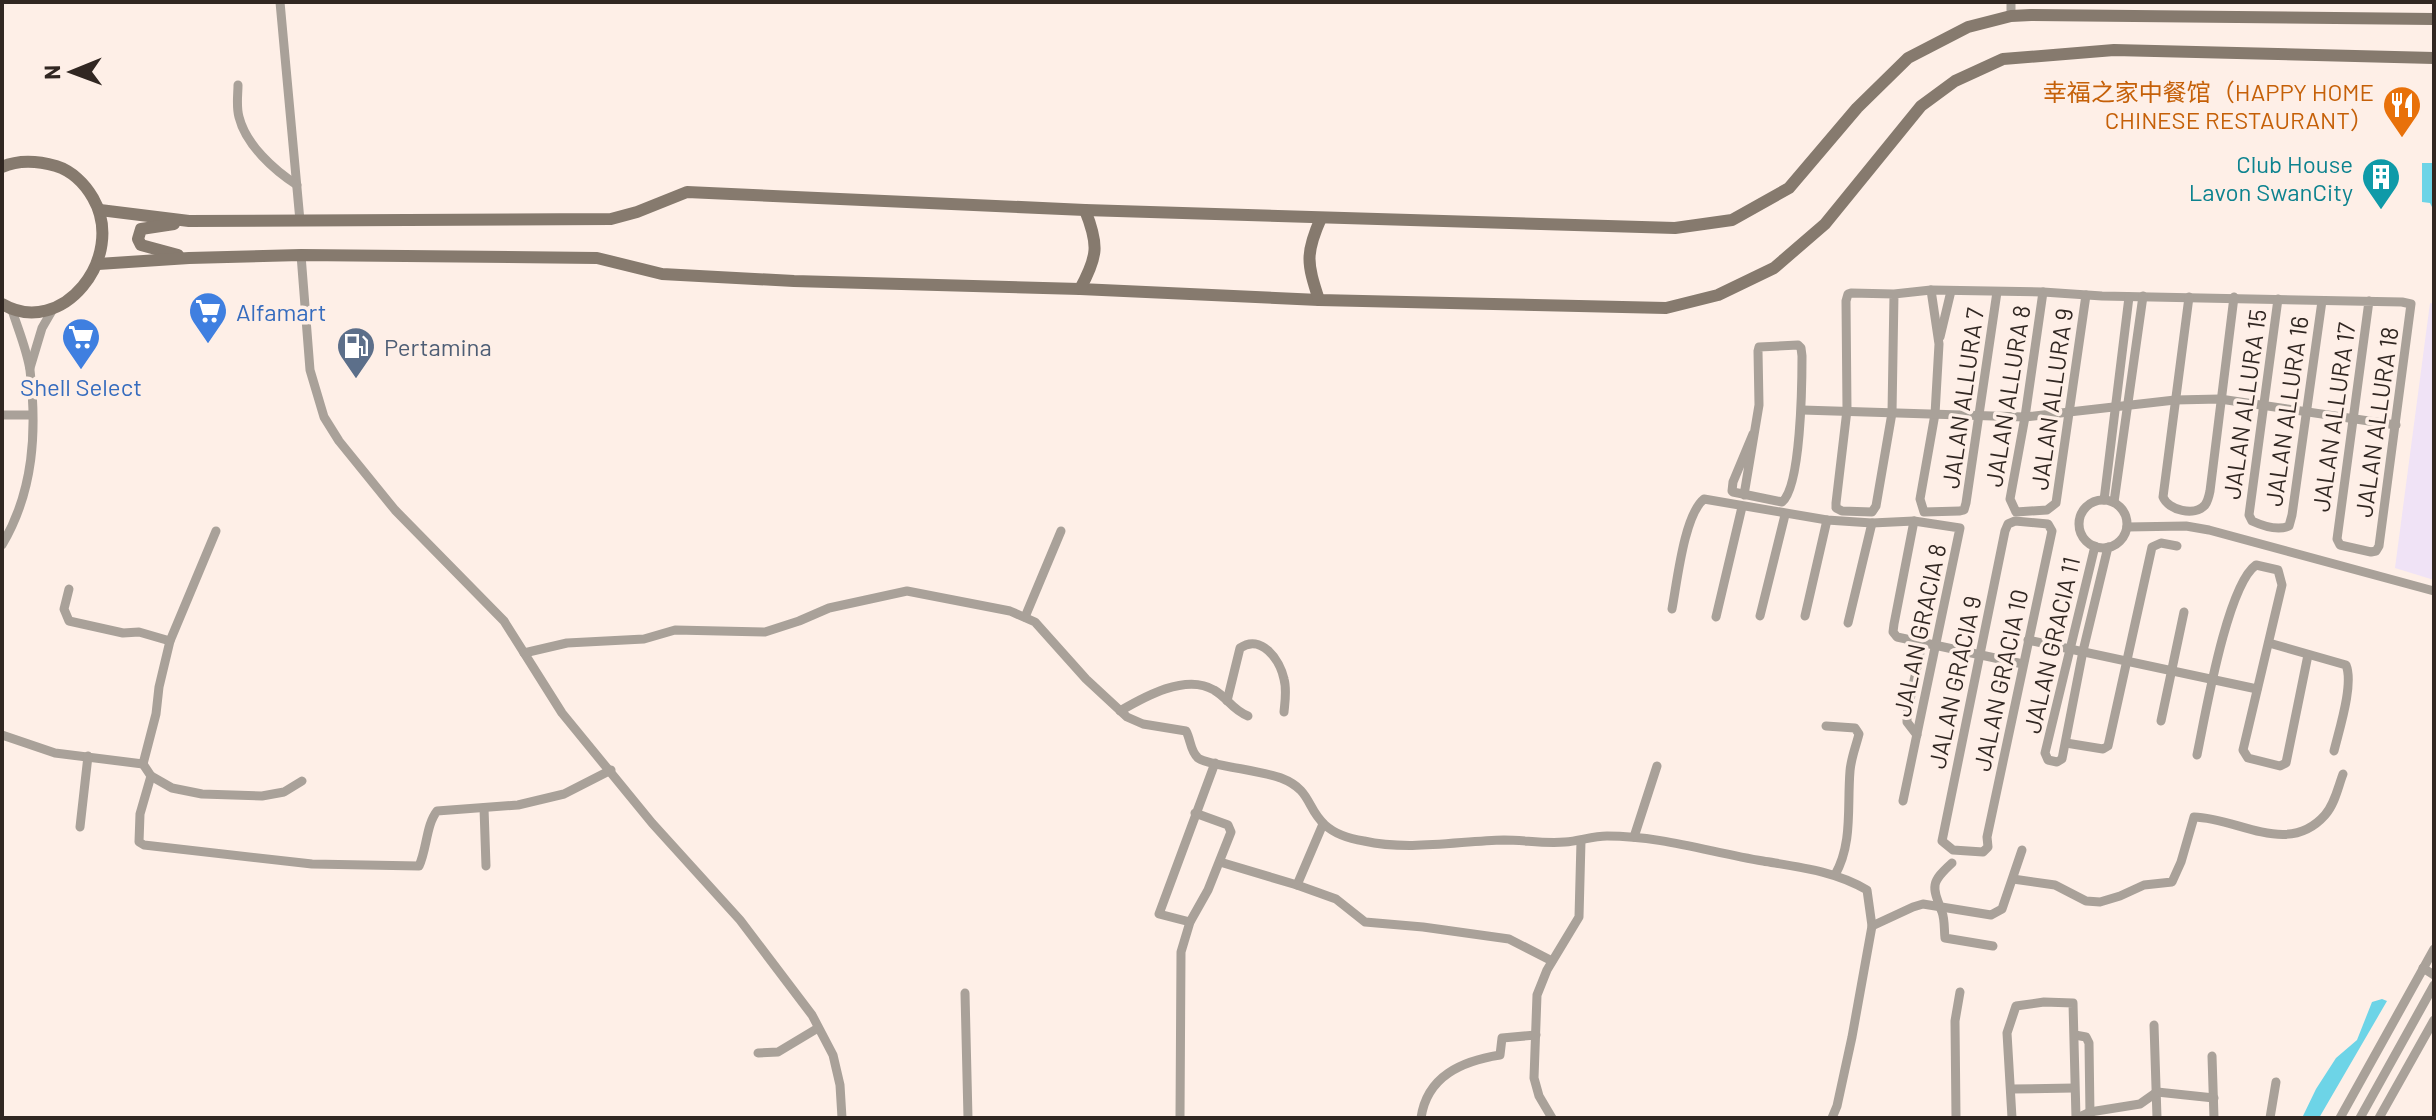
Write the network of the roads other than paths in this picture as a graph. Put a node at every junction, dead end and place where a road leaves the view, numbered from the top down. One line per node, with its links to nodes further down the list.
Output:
1 (280, 2): 8 (street)
2 (2011, 2): 3 (street)
3 (2011, 16): 4 (street); 11 (street)
4 (2434, 19)
5 (2434, 58): 29 (street)
6 (238, 85): 8 (street)
7 (2, 167): 9 (street)
8 (297, 185): 13 (street)
9 (100, 210): 12 (street); 16 (street)
10 (1085, 210): 11 (street); 13 (street); 17 (street)
11 (1321, 218): 29 (street)
12 (189, 221): 13 (street); 15 (street)
13 (300, 221)
14 (301, 255): 15 (street); 17 (street); 86 (street)
15 (189, 258): 16 (street)
16 (98, 264): 33 (street)
17 (1080, 289): 29 (street)
18 (1931, 290): 19 (street); 22 (street); 34 (street)
19 (1951, 291): 20 (street); 34 (street)
20 (1997, 292): 21 (street); 49 (street, JALAN ALLURA 7)
21 (2043, 292): 23 (street); 50 (street, JALAN ALLURA 8)
22 (1894, 294): 42 (street); 45 (street)
23 (2086, 295): 25 (street); 43 (street, JALAN ALLURA 9)
24 (2143, 296): 25 (street); 26 (street); 38 (street)
25 (2129, 297): 40 (street)
26 (2189, 297): 27 (street); 37 (street)
27 (2234, 297): 28 (street); 36 (street)
28 (2278, 299): 30 (street); 39 (street, JALAN ALLURA 15)
29 (1319, 300)
30 (2322, 301): 31 (street); 44 (street, JALAN ALLURA 16)
31 (2369, 301): 51 (street, JALAN ALLURA 17); 52 (street, JALAN ALLURA 18)
32 (7, 307): 33 (street); 35 (street)
33 (53, 309): 35 (street)
34 (1939, 344): 46 (street)
35 (30, 368): 48 (street)
36 (2220, 399): 37 (street); 37 (street); 39 (street)
37 (2175, 400): 38 (street)
38 (2127, 404): 40 (street); 53 (street)
39 (2263, 406): 44 (street); 60 (street, JALAN ALLURA 15)
40 (2115, 407): 43 (street); 53 (street)
41 (1802, 410): 41 (street); 42 (street)
42 (1847, 410): 45 (street); 45 (street)
43 (2070, 412): 50 (street); 54 (street, JALAN ALLURA 9)
44 (2307, 412): 51 (street); 60 (street, JALAN ALLURA 16)
45 (1892, 413): 46 (street)
46 (1935, 414): 49 (street); 49 (street, JALAN ALLURA 7)
47 (2, 415): 48 (street)
48 (32, 415): 65 (street)
49 (1980, 416): 50 (street)
50 (2025, 417): 54 (street, JALAN ALLURA 8)
51 (2351, 418): 52 (street); 68 (street, JALAN ALLURA 17)
52 (2396, 425): 68 (street, JALAN ALLURA 18)
53 (2109, 501): 61 (street); 66 (street)
54 (2012, 506)
55 (1742, 507): 56 (street); 72 (street); 77 (street)
56 (1785, 515): 57 (street); 74 (street)
57 (1827, 520): 59 (street); 75 (street)
58 (1914, 521): 59 (street); 81 (street); 83 (street, JALAN GRACIA 8)
59 (1872, 523): 78 (street)
60 (2289, 526)
61 (2127, 527): 69 (street); 71 (street)
62 (216, 531): 80 (street)
63 (1061, 531): 76 (street)
64 (2052, 531): 79 (street, JALAN GRACIA 10); 87 (street, JALAN GRACIA 9)
65 (2, 545)
66 (2095, 546): 69 (street); 84 (street, JALAN GRACIA 11)
67 (2177, 546): 89 (street)
68 (2379, 546)
69 (2108, 547): 85 (street, JALAN GRACIA 11)
70 (69, 589): 80 (street)
71 (2434, 591)
72 (1672, 609)
73 (2184, 612): 91 (street)
74 (1760, 616)
75 (1805, 616)
76 (1025, 617): 86 (street); 95 (street)
77 (1716, 617)
78 (1848, 623)
79 (2028, 640): 84 (street); 90 (street, JALAN GRACIA 10)
80 (170, 641): 107 (street)
81 (1922, 643): 83 (street); 101 (street, JALAN GRACIA 8)
82 (2269, 643): 88 (street); 92 (street); 93 (street)
83 (1936, 646): 87 (street); 101 (street, JALAN GRACIA 8)
84 (2069, 648): 85 (street); 102 (street, JALAN GRACIA 11)
85 (2083, 651): 89 (street); 102 (street, JALAN GRACIA 11)
86 (524, 653): 109 (street)
87 (1981, 655): 90 (street); 119 (street, JALAN GRACIA 9)
88 (2308, 655): 93 (street); 103 (street)
89 (2127, 661): 91 (street); 102 (street)
90 (2023, 664): 119 (street, JALAN GRACIA 10)
91 (2172, 671): 92 (street); 98 (street)
92 (2212, 679): 93 (street); 104 (street)
93 (2257, 689)
94 (1227, 701): 95 (street); 96 (street); 97 (street)
95 (1120, 711): 106 (street)
96 (1284, 712)
97 (1248, 716)
98 (2161, 721)
99 (1826, 726): 125 (street)
100 (2, 735): 105 (street)
101 (1917, 735): 113 (street, JALAN GRACIA 8)
102 (2066, 743)
103 (2334, 751)
104 (2197, 755)
105 (88, 756): 107 (street); 117 (street)
106 (1215, 763): 115 (street); 116 (street)
107 (143, 764): 111 (street)
108 (1657, 766): 118 (street)
109 (611, 770): 114 (street); 142 (street)
110 (2343, 774): 126 (street)
111 (151, 776): 112 (street); 114 (street)
112 (302, 781)
113 (1903, 801)
114 (484, 808): 124 (street)
115 (1195, 813): 122 (street); 129 (street)
116 (1323, 824): 120 (street); 127 (street)
117 (80, 827)
118 (1634, 837): 120 (street); 125 (street)
119 (1987, 837)
120 (1581, 841): 133 (street)
121 (2022, 850): 126 (street)
122 (1220, 862): 127 (street); 129 (street)
123 (1952, 863): 128 (street)
124 (486, 866)
125 (1835, 875): 130 (street)
126 (2013, 879): 128 (street)
127 (1297, 885): 133 (street)
128 (1939, 907): 130 (street); 131 (street)
129 (1190, 922): 155 (street)
130 (1872, 926): 158 (street)
131 (1993, 946)
132 (2434, 949): 134 (street)
133 (1552, 961): 143 (street)
134 (2423, 968): 135 (street); 136 (street)
135 (2434, 975)
136 (2416, 981): 137 (street); 165 (street)
137 (2433, 988): 166 (street)
138 (1960, 992): 159 (street)
139 (965, 993): 154 (street)
140 (2434, 1020): 167 (street)
141 (2154, 1025): 150 (street)
142 (818, 1028): 145 (street); 153 (street)
143 (1536, 1035): 156 (street); 157 (street)
144 (2075, 1035): 148 (street); 149 (street); 152 (street)
145 (758, 1053)
146 (2212, 1056): 151 (street)
147 (2276, 1082): 164 (street)
148 (2074, 1088): 149 (street); 161 (street)
149 (2012, 1089): 160 (street)
150 (2157, 1092): 151 (street); 152 (street); 162 (street)
151 (2214, 1098): 163 (street)
152 (2090, 1115): 161 (street)
153 (842, 1118)
154 (968, 1118)
155 (1180, 1118)
156 (1421, 1118)
157 (1552, 1118)
158 (1832, 1118)
159 (1956, 1118)
160 (2012, 1118)
161 (2076, 1118)
162 (2157, 1118)
163 (2214, 1118)
164 (2270, 1118)
165 (2340, 1118)
166 (2360, 1118)
167 (2379, 1118)

